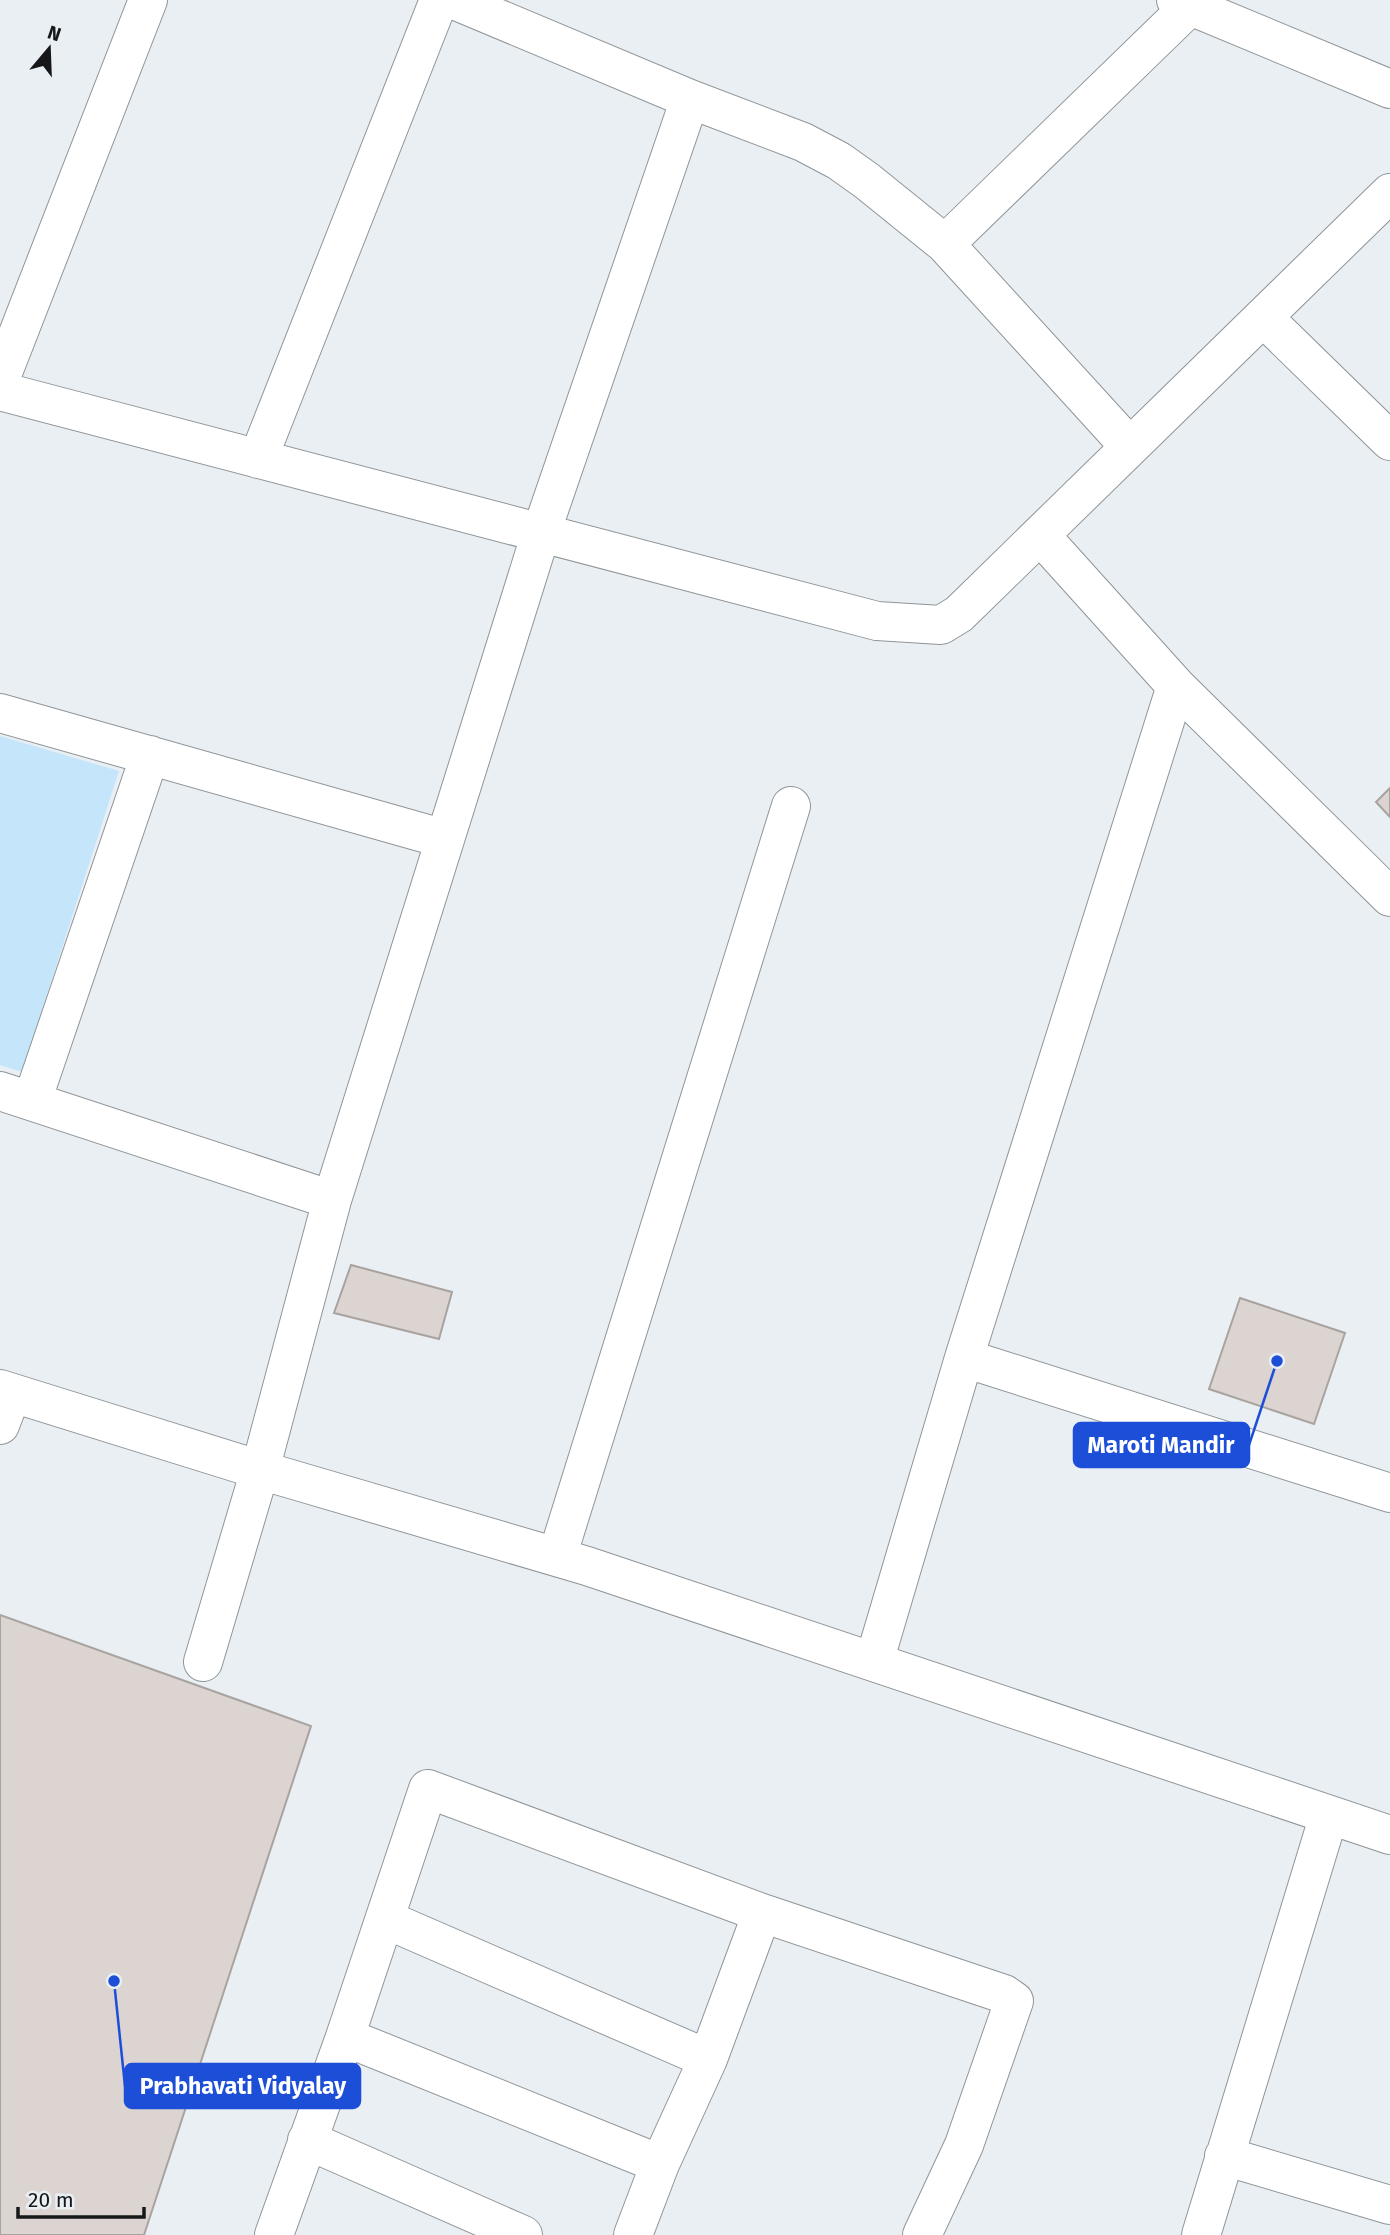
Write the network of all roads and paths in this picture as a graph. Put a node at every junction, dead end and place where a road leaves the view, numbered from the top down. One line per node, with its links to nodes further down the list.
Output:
1 (148, 0): 10 (street)
2 (439, 0): 14 (street)
3 (454, 0): 6 (street)
4 (1183, 3): 5 (street); 8 (street)
5 (1390, 89)
6 (690, 99): 8 (street); 15 (street)
7 (1390, 193): 9 (street)
8 (945, 244): 13 (street)
9 (1263, 317): 12 (street); 13 (street)
10 (0, 380)
11 (0, 391): 14 (street)
12 (1390, 441)
13 (1130, 447): 16 (street)
14 (258, 459): 15 (street)
15 (541, 533): 16 (street); 21 (street)
16 (1040, 535): 17 (street)
17 (1176, 686): 22 (street); 25 (street)
18 (0, 713): 19 (street)
19 (150, 755): 21 (street); 23 (street)
20 (791, 806): 29 (street)
21 (445, 839): 24 (street)
22 (1390, 897)
23 (16, 1096): 24 (street)
24 (332, 1200): 27 (street)
25 (964, 1358): 28 (street); 31 (street)
26 (4, 1403): 27 (street)
27 (260, 1470): 29 (street); 30 (street)
28 (1390, 1493)
29 (557, 1557): 31 (street)
30 (202, 1662)
31 (874, 1662): 32 (street)
32 (1329, 1815): 33 (street); 39 (street)
33 (1390, 1835)
34 (762, 1913): 35 (street); 37 (street); 45 (street)
35 (385, 1919): 36 (street); 37 (street)
36 (345, 2036): 38 (street); 40 (street)
37 (708, 2059): 40 (street)
38 (307, 2140): 42 (street); 43 (street)
39 (1224, 2156): 41 (street); 46 (street)
40 (660, 2164): 44 (street)
41 (1390, 2205)
42 (274, 2235)
43 (523, 2235)
44 (633, 2235)
45 (922, 2235)
46 (1200, 2235)

